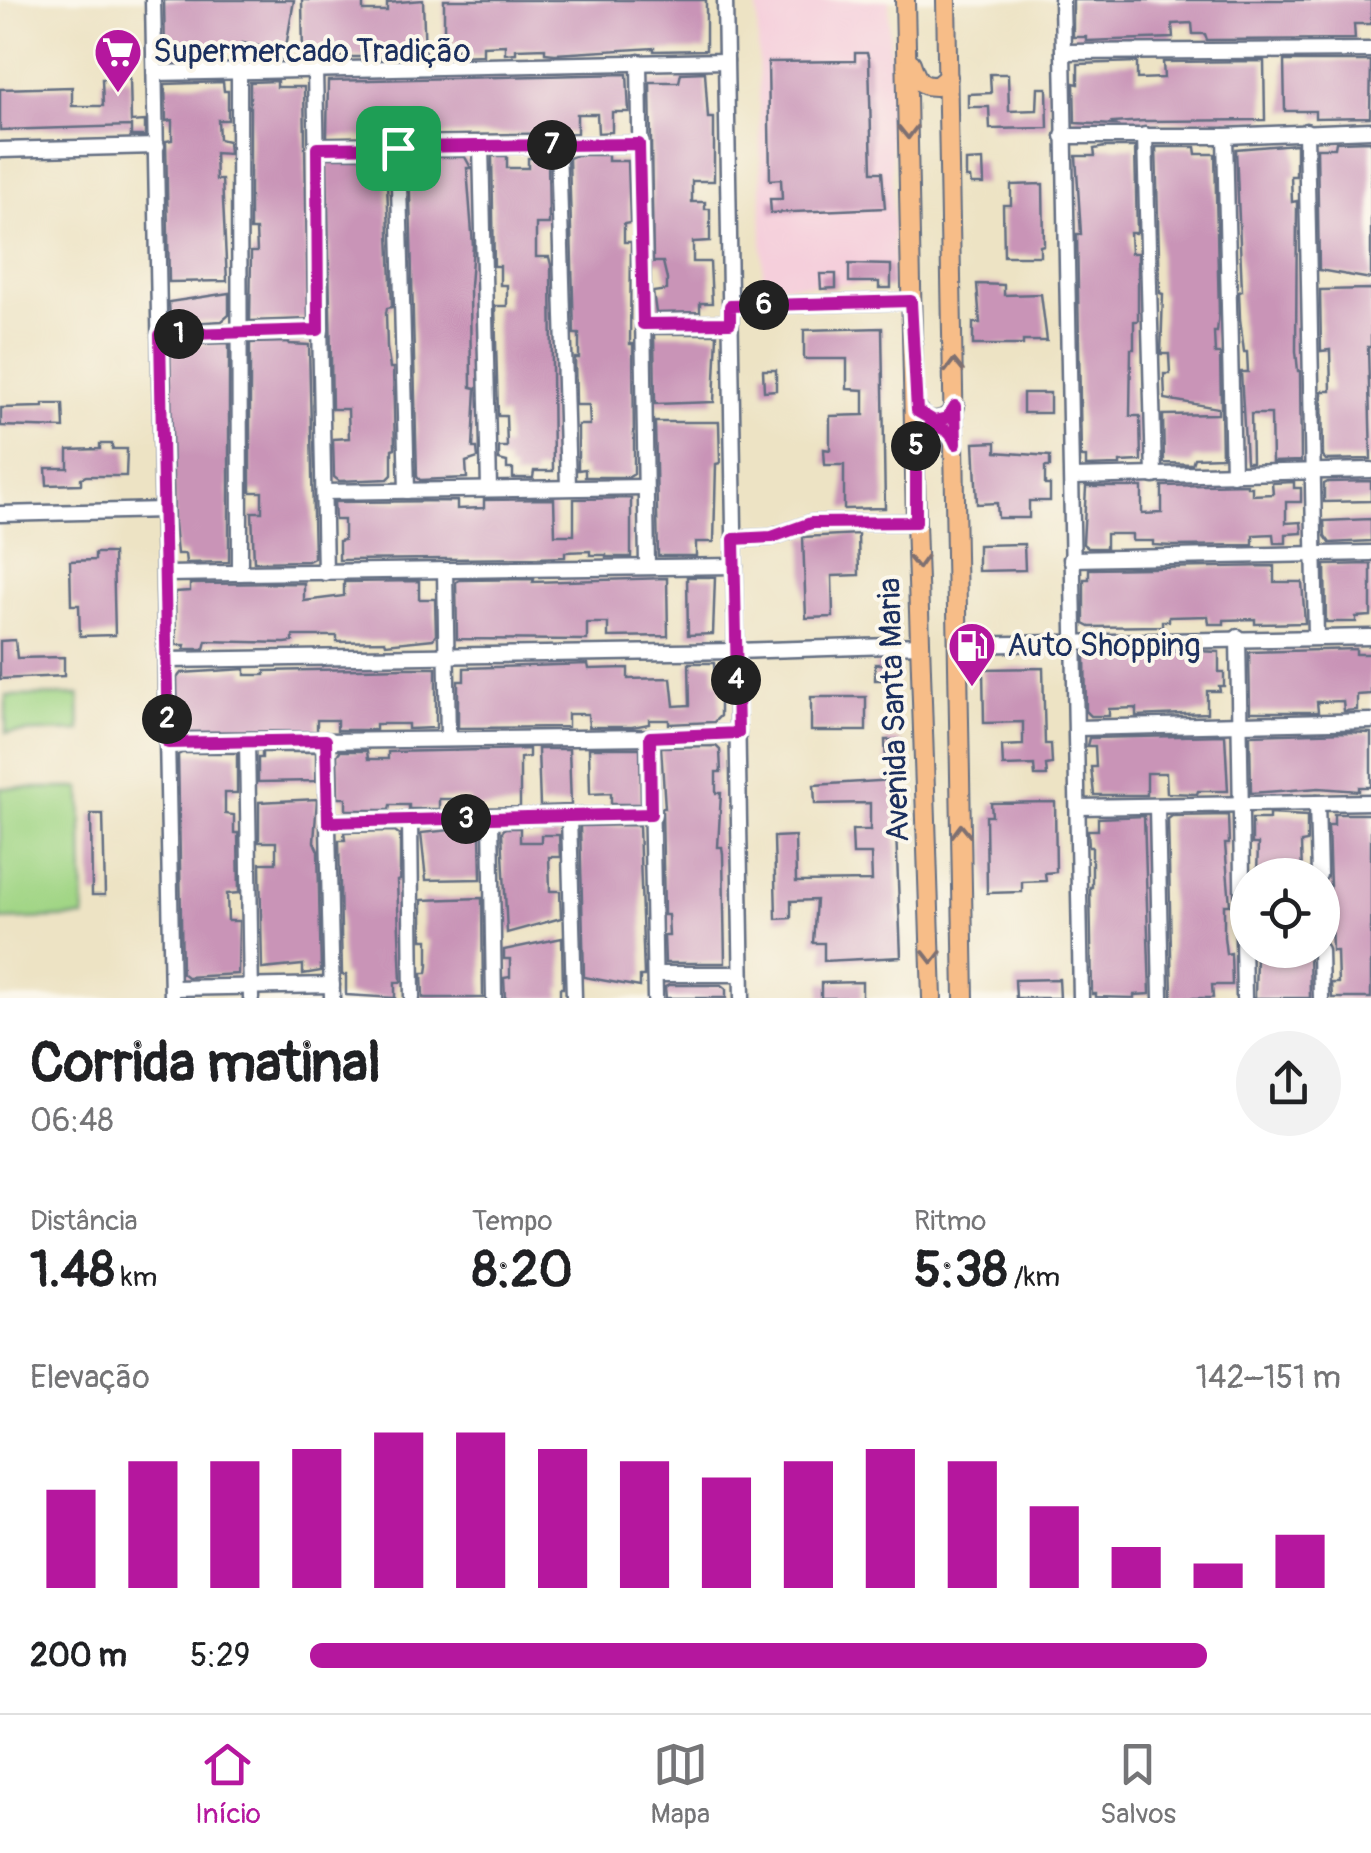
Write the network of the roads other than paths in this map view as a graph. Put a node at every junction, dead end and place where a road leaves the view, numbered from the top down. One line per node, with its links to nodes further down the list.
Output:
1 (153, 0): 12 (street)
2 (725, 0): 9 (street)
3 (905, 0): 6 (main road, Avenida Santa Maria)
4 (946, 0): 14 (main road, Avenida Santa Maria)
5 (1062, 0): 8 (street)
6 (907, 48): 14 (main road); 27 (main road, Avenida Santa Maria, one-way to 27)
7 (1371, 50): 8 (street)
8 (1064, 52): 18 (street)
9 (726, 61): 10 (street); 28 (street)
10 (638, 62): 11 (street); 20 (street)
11 (315, 69): 13 (street); 24 (street)
12 (155, 72): 13 (street); 23 (street)
13 (238, 72): 32 (street)
14 (948, 77): 35 (main road, Avenida Santa Maria, one-way to 14)
15 (1371, 130): 16 (street)
16 (1306, 131): 19 (street); 39 (street)
17 (1146, 134): 18 (street); 19 (street); 41 (street)
18 (1063, 136): 42 (street)
19 (1225, 136): 40 (street)
20 (639, 144): 22 (street); 30 (street)
21 (481, 145): 22 (street); 25 (street); 45 (street)
22 (558, 145): 43 (street)
23 (158, 146): 26 (street); 33 (street)
24 (317, 148): 25 (street); 31 (street)
25 (398, 148): 46 (street)
26 (0, 150)
27 (911, 301): 28 (street); 34 (main road, Avenida Santa Maria)
28 (730, 306): 29 (street)
29 (730, 323): 30 (street); 51 (street)
30 (643, 324): 44 (street)
31 (318, 330): 32 (street); 47 (street)
32 (239, 332): 33 (street); 58 (street)
33 (160, 335): 48 (street)
34 (914, 404): 35 (main road); 36 (main road, Avenida Santa Maria)
35 (955, 406): 37 (main road, Avenida Santa Maria)
36 (916, 440): 37 (main road); 50 (main road, Avenida Santa Maria)
37 (956, 444): 66 (main road, Avenida Santa Maria)
38 (1371, 470): 39 (street)
39 (1315, 472): 40 (street); 53 (street)
40 (1233, 474): 41 (street)
41 (1154, 476): 42 (street)
42 (1072, 477): 54 (street)
43 (568, 486): 44 (street); 45 (street)
44 (646, 487): 55 (street)
45 (489, 488): 46 (street)
46 (407, 491): 47 (street)
47 (324, 492): 59 (street)
48 (164, 510): 49 (street); 60 (street)
49 (0, 514)
50 (916, 522): 51 (street); 65 (main road, Avenida Santa Maria, one-way to 65)
51 (734, 539): 56 (street)
52 (1371, 553): 53 (street)
53 (1316, 554): 54 (street); 63 (street)
54 (1072, 559): 64 (street)
55 (647, 565): 56 (street); 57 (street)
56 (735, 566): 67 (street)
57 (445, 571): 59 (street); 68 (street)
58 (240, 572): 59 (street); 60 (street)
59 (325, 573)
60 (166, 574): 69 (street)
61 (1371, 637): 63 (street)
62 (1238, 638): 63 (street); 64 (street); 71 (street)
63 (1316, 638)
64 (1075, 642): 66 (street); 72 (street)
65 (921, 645): 67 (street); 91 (main road, Avenida Santa Maria)
66 (958, 645): 90 (main road, Avenida Santa Maria, one-way to 66)
67 (736, 651): 68 (street); 73 (street)
68 (447, 654): 69 (street); 75 (street)
69 (166, 660): 78 (street)
70 (1371, 721): 71 (street)
71 (1240, 724): 72 (street); 81 (street)
72 (1078, 728): 83 (street)
73 (738, 733): 74 (street); 94 (street)
74 (650, 737): 75 (street); 84 (street)
75 (448, 738): 76 (street)
76 (326, 740): 77 (street); 88 (street)
77 (247, 741): 78 (street); 95 (street)
78 (168, 743): 97 (street)
79 (1371, 802): 80 (street)
80 (1318, 804): 81 (street); 89 (street)
81 (1240, 805): 82 (street); 107 (street)
82 (1157, 806): 83 (street); 106 (street)
83 (1078, 808): 105 (street)
84 (651, 814): 85 (street); 93 (street)
85 (570, 816): 86 (street); 100 (street)
86 (491, 818): 87 (street); 99 (street)
87 (410, 820): 88 (street); 98 (street)
88 (328, 822): 96 (street)
89 (1319, 858)
90 (962, 892): 91 (main road); 104 (main road, Avenida Santa Maria)
91 (931, 898): 103 (main road, Avenida Santa Maria, one-way to 103)
92 (1320, 968): 108 (street)
93 (655, 974): 94 (street); 101 (street)
94 (742, 974): 102 (street)
95 (251, 992): 96 (street); 97 (street)
96 (332, 992)
97 (172, 993)
98 (412, 998)
99 (494, 998)
100 (574, 998)
101 (656, 998)
102 (742, 998)
103 (932, 998)
104 (964, 998)
105 (1081, 998)
106 (1161, 998)
107 (1244, 998)
108 (1321, 998)

